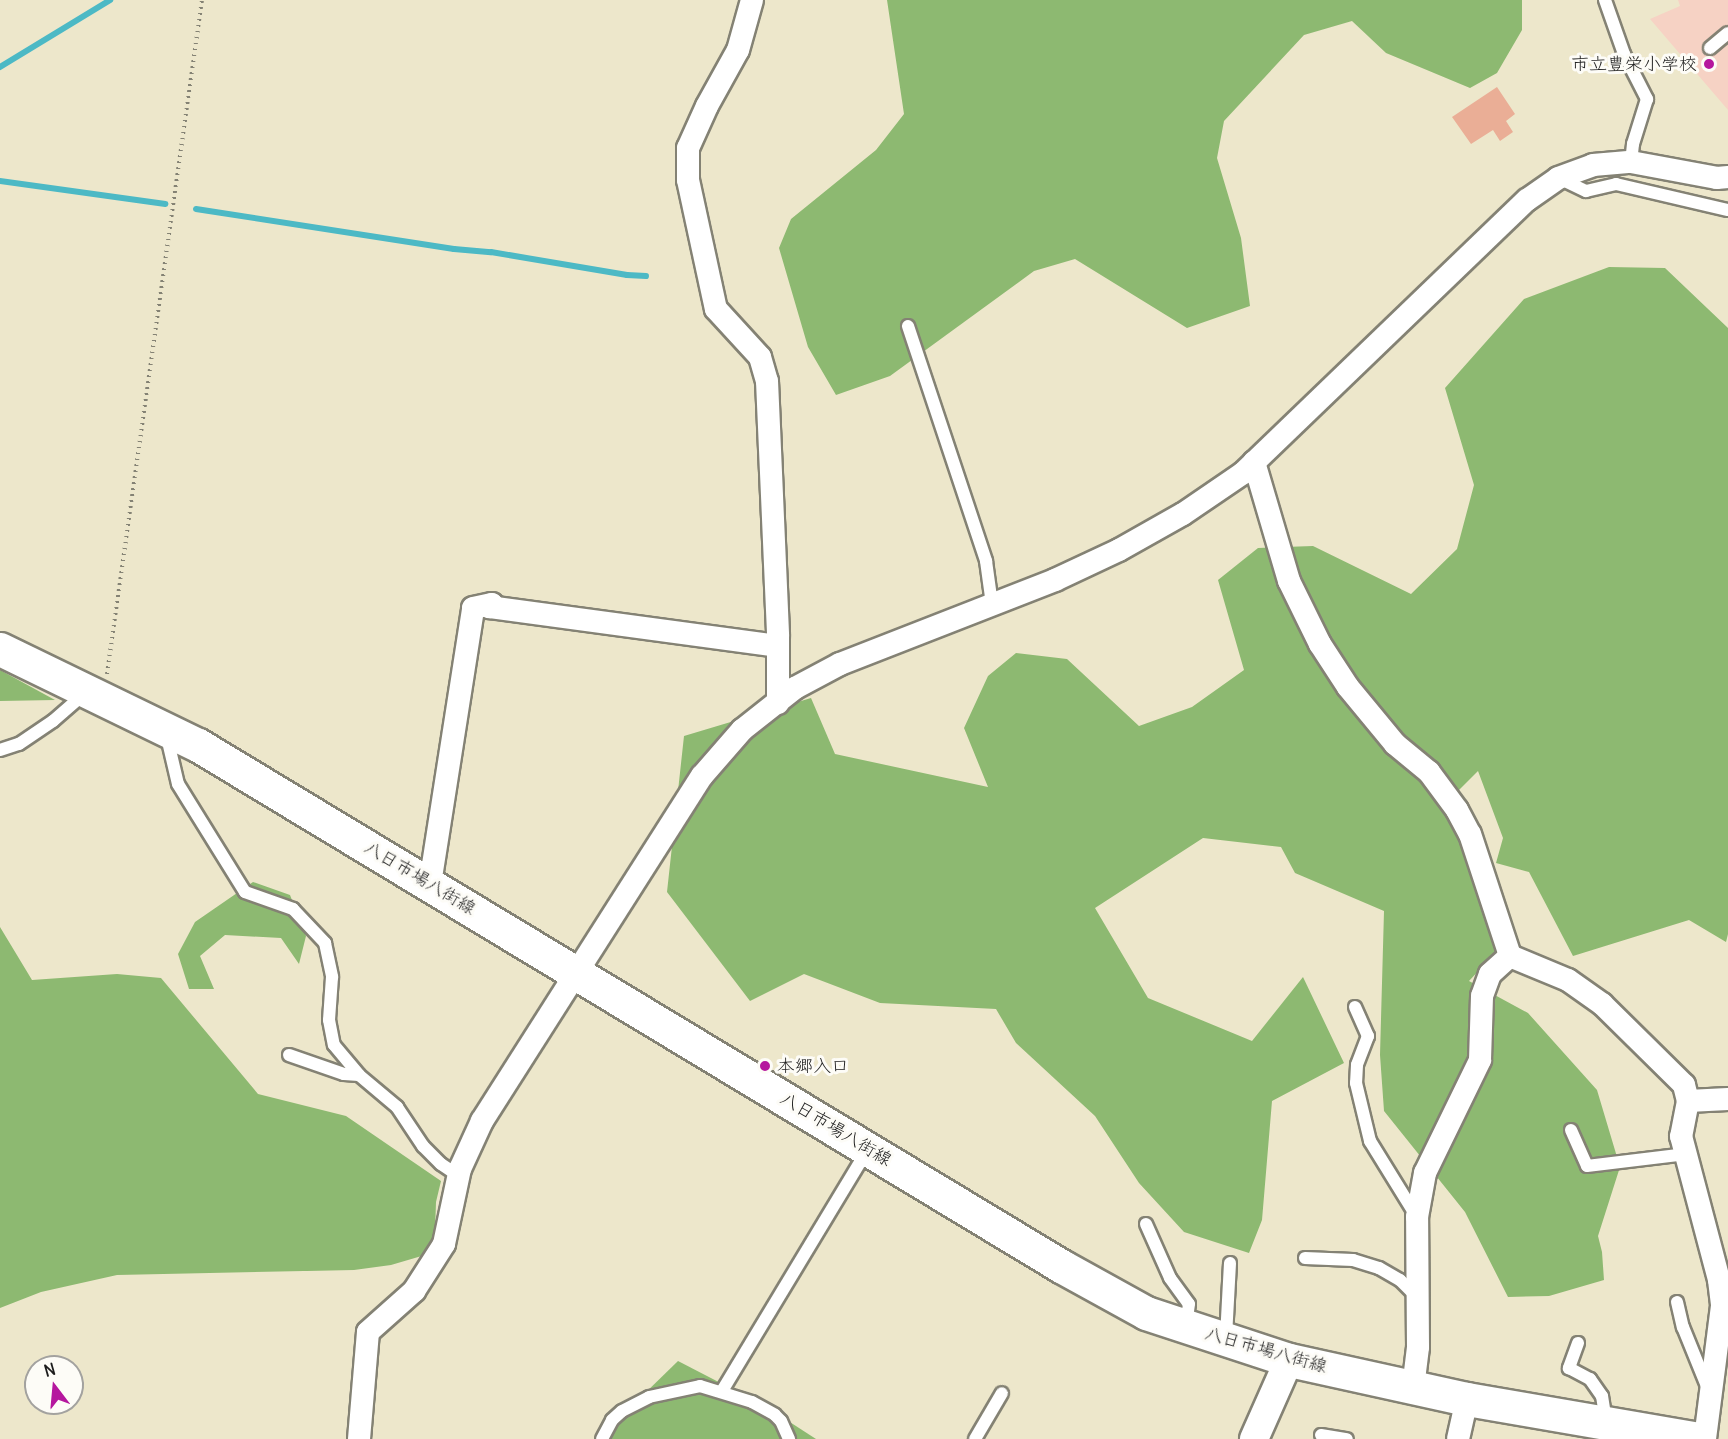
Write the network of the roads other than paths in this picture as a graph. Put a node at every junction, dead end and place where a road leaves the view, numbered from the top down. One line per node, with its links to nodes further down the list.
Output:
1 (752, 0): 12 (street)
2 (1605, 0): 5 (lane)
3 (1728, 33): 4 (lane)
4 (1710, 48)
5 (1631, 162): 6 (street); 7 (street)
6 (1728, 177)
7 (1558, 178): 8 (lane); 10 (street)
8 (1728, 210)
9 (908, 326): 11 (lane)
10 (1254, 462): 11 (street); 19 (street)
11 (992, 604): 15 (street)
12 (777, 646): 15 (street); 18 (street)
13 (0, 649): 14 (main road, 八日市場八街線)
14 (94, 693): 16 (main road, 八日市場八街線); 17 (lane)
15 (778, 703): 20 (street)
16 (165, 729): 18 (main road, 八日市場八街線); 23 (lane)
17 (0, 750)
18 (430, 884): 20 (main road, 八日市場八街線)
19 (1510, 956): 25 (street); 30 (street)
20 (578, 973): 27 (main road, 八日市場八街線); 29 (street)
21 (1355, 1006): 30 (lane)
22 (289, 1055): 23 (lane)
23 (359, 1075): 29 (lane)
24 (1728, 1099): 25 (street)
25 (1688, 1101): 28 (street)
26 (1571, 1130): 28 (lane)
27 (868, 1149): 36 (main road, 八日市場八街線); 41 (lane)
28 (1686, 1154): 43 (street)
29 (459, 1176): 47 (street)
30 (1417, 1217): 34 (street)
31 (1146, 1224): 36 (lane)
32 (1305, 1258): 34 (lane)
33 (1230, 1263): 37 (lane)
34 (1417, 1297): 40 (street)
35 (1677, 1302): 43 (lane)
36 (1186, 1326): 37 (main road, 八日市場八街線)
37 (1225, 1340): 39 (main road, 八日市場八街線)
38 (1578, 1343): 45 (lane)
39 (1289, 1360): 40 (main road, 八日市場八街線); 51 (street)
40 (1413, 1388): 44 (main road, 八日市場八街線)
41 (722, 1391): 48 (lane); 49 (lane)
42 (1002, 1393): 50 (lane)
43 (1710, 1393): 55 (street)
44 (1467, 1399): 45 (main road, 八日市場八街線); 53 (street)
45 (1606, 1423): 54 (main road, 八日市場八街線)
46 (1321, 1435): 52 (lane)
47 (359, 1439)
48 (602, 1439)
49 (789, 1439)
50 (975, 1439)
51 (1254, 1439)
52 (1347, 1439)
53 (1458, 1439)
54 (1699, 1439)
55 (1705, 1439)

